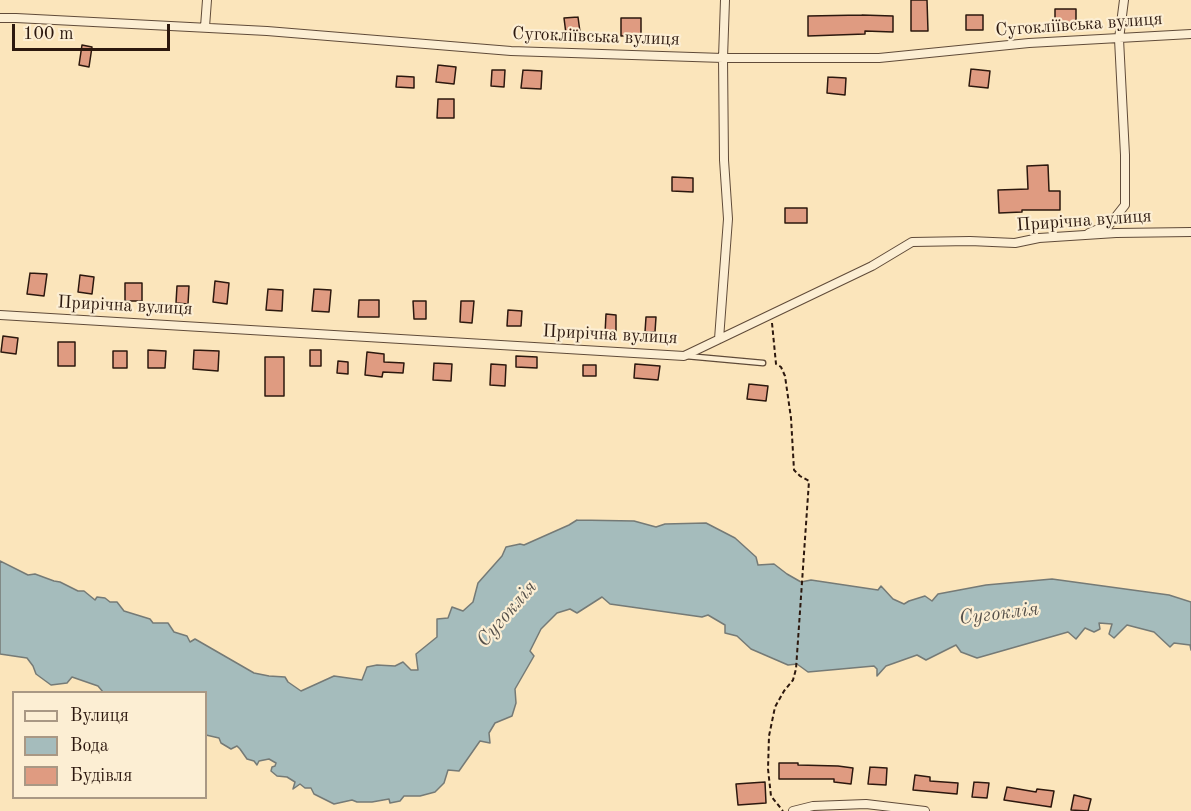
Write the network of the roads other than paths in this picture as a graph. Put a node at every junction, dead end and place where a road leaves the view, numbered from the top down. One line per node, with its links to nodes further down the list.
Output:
1 (207, 0): 5 (street)
2 (725, 0): 8 (street)
3 (1124, 0): 7 (street)
4 (0, 18): 5 (street, Сугокліївська вулиця)
5 (206, 27): 8 (street, Сугокліївська вулиця)
6 (1191, 34): 7 (street, Сугокліївська вулиця)
7 (1119, 39): 8 (street, Сугокліївська вулиця); 10 (street)
8 (723, 58): 12 (street)
9 (1191, 232): 10 (street, Прирічна вулиця)
10 (1084, 235): 12 (street, Прирічна вулиця)
11 (0, 315): 13 (street, Прирічна вулиця)
12 (719, 339): 13 (street, Прирічна вулиця)
13 (684, 356): 14 (lane)
14 (763, 363)
15 (793, 811): 16 (street)
16 (925, 811)

